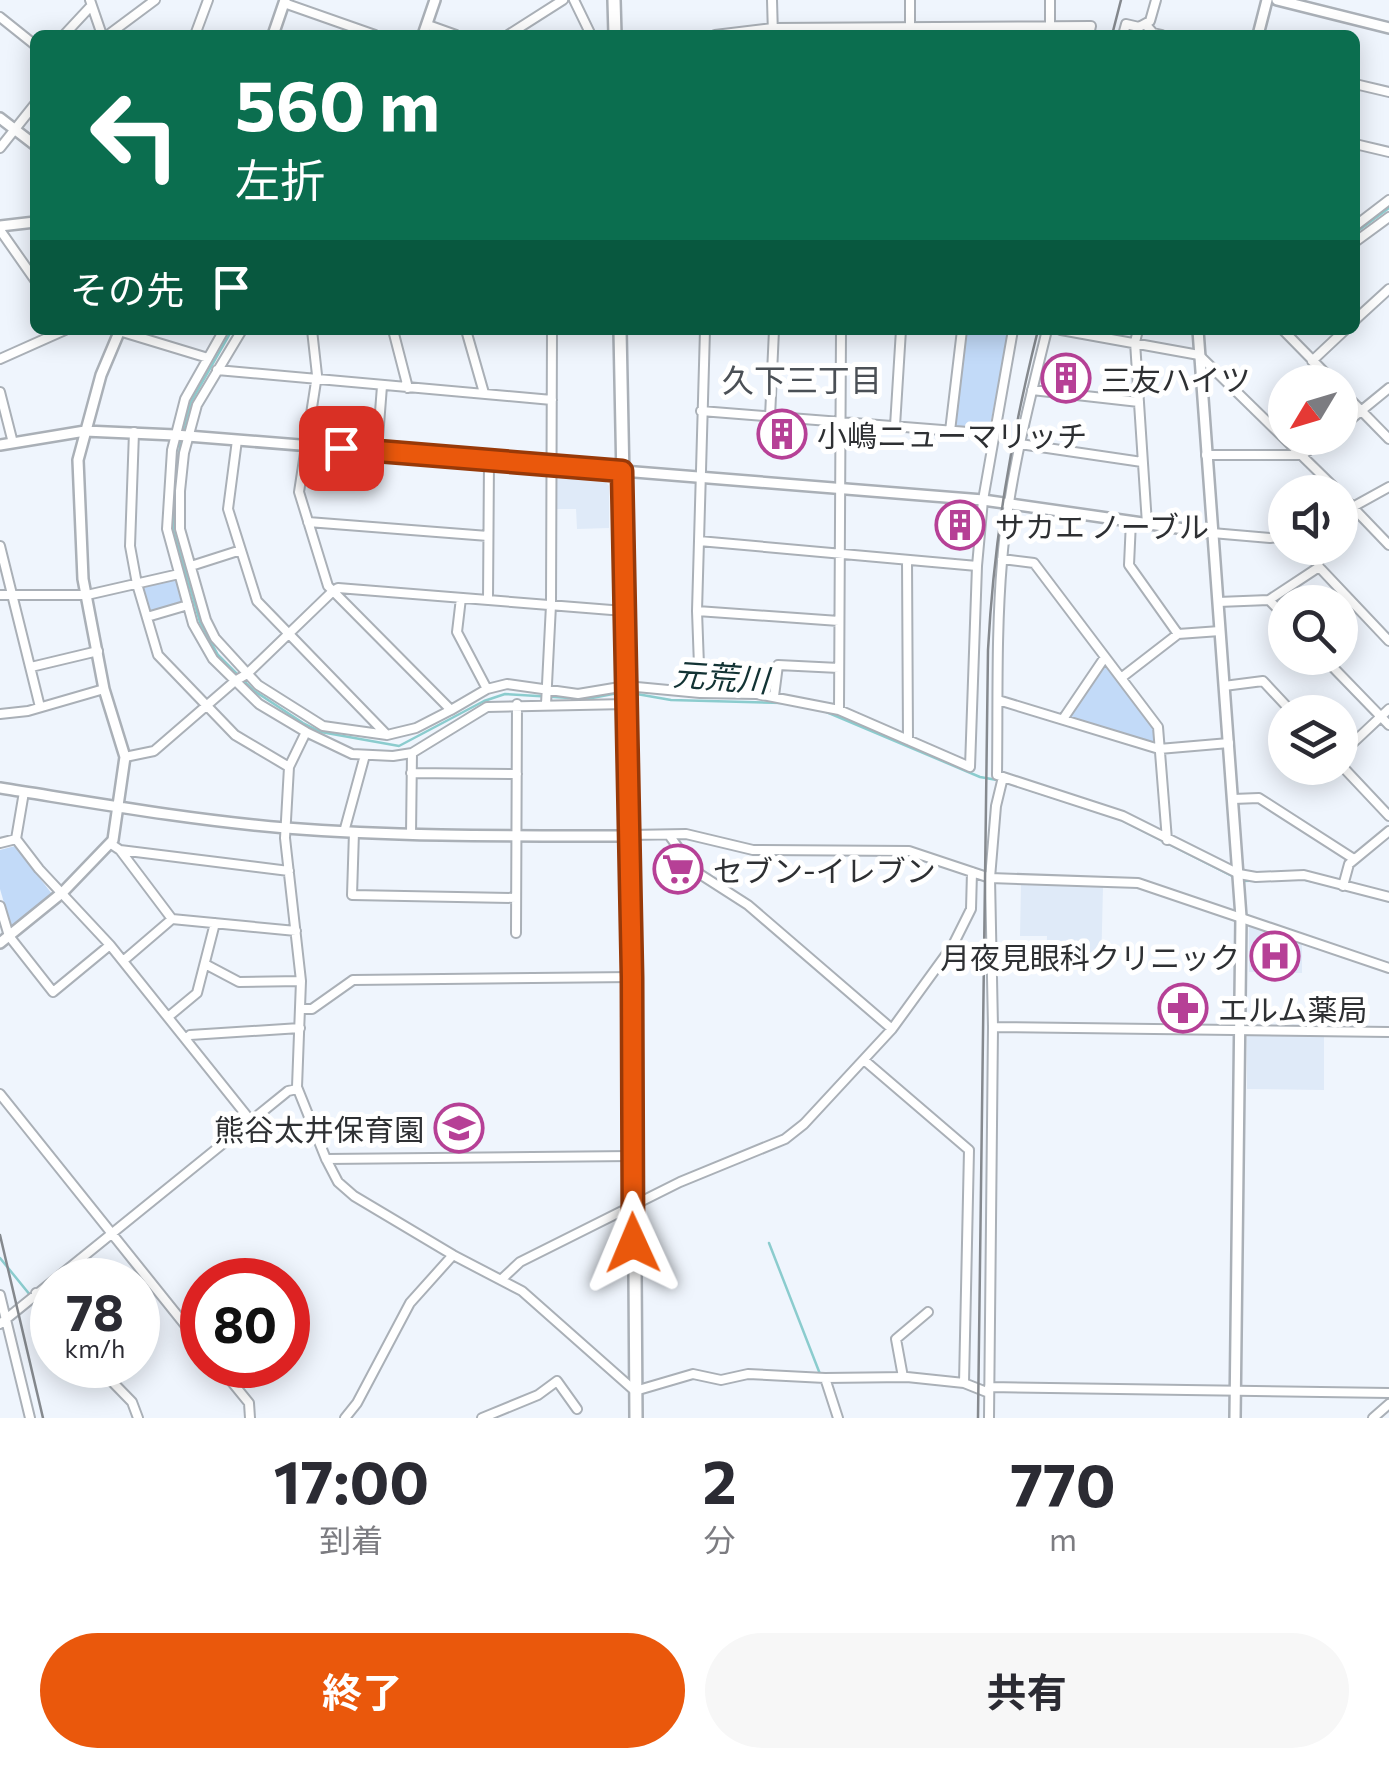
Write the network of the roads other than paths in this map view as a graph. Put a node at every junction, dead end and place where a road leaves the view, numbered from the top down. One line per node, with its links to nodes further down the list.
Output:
1 (156, 0): 21 (street)
2 (436, 0): 25 (street)
3 (563, 0): 16 (street)
4 (574, 0): 28 (street)
5 (614, 0): 29 (highway)
6 (772, 0): 30 (street)
7 (910, 0): 31 (street)
8 (1050, 0): 32 (street)
9 (1156, 0): 17 (street)
10 (1266, 0): 36 (street)
11 (1277, 0): 18 (street)
12 (204, 1): 22 (street)
13 (285, 2): 23 (street); 24 (street)
14 (91, 3): 19 (street); 20 (street)
15 (0, 17): 37 (street)
16 (525, 24): 26 (street); 27 (street)
17 (1146, 25): 34 (street); 35 (street)
18 (1389, 28)
19 (68, 30)
20 (103, 30)
21 (112, 30)
22 (196, 30)
23 (275, 30)
24 (361, 30)
25 (426, 30)
26 (516, 30)
27 (528, 30)
28 (589, 30)
29 (614, 30)
30 (773, 30)
31 (910, 30): 32 (street)
32 (1050, 30): 33 (street)
33 (1090, 30)
34 (1124, 30)
35 (1150, 30)
36 (1259, 30)
37 (30, 41)
38 (1360, 85): 39 (street)
39 (1389, 92)
40 (30, 110): 42 (street)
41 (0, 118): 42 (street)
42 (14, 130): 43 (street); 45 (street)
43 (30, 141)
44 (1360, 145): 46 (street)
45 (0, 148)
46 (1389, 152)
47 (1389, 200): 49 (street)
48 (1389, 217): 52 (street)
49 (1360, 222)
50 (30, 223): 51 (street)
51 (0, 228): 53 (street)
52 (1360, 238)
53 (30, 273)
54 (1389, 289): 55 (street)
55 (1360, 314)
56 (54, 335): 81 (street)
57 (117, 335): 102 (street)
58 (135, 335): 80 (street)
59 (221, 335): 80 (street)
60 (239, 335): 84 (street)
61 (312, 335): 85 (street)
62 (394, 335): 87 (street)
63 (467, 335): 91 (street)
64 (552, 335): 92 (street)
65 (620, 335): 120 (highway)
66 (705, 335): 95 (street)
67 (774, 335): 98 (street)
68 (841, 335): 100 (street)
69 (901, 335): 101 (street)
70 (961, 335): 103 (street)
71 (1012, 335): 105 (street)
72 (1046, 335): 89 (street)
73 (1092, 335): 78 (street)
74 (1137, 335): 78 (street)
75 (1198, 335): 79 (street)
76 (1288, 335): 82 (street)
77 (1339, 335): 82 (street)
78 (1135, 342): 79 (street); 93 (street)
79 (1200, 355): 99 (street); 116 (street)
80 (208, 358): 106 (street)
81 (0, 360)
82 (1312, 361): 83 (street)
83 (1316, 365)
84 (217, 370): 85 (street); 106 (street)
85 (316, 380): 86 (street); 112 (street)
86 (382, 386): 87 (street); 113 (street)
87 (408, 388): 91 (street)
88 (1389, 388): 96 (street)
89 (1032, 390): 93 (street); 110 (street)
90 (0, 392): 109 (street)
91 (484, 394): 92 (street)
92 (552, 400): 119 (street)
93 (1138, 402): 118 (street)
94 (1358, 408): 96 (street)
95 (701, 411): 98 (street); 122 (street)
96 (1362, 412): 97 (street); 107 (street)
97 (1358, 415)
98 (770, 416): 100 (street)
99 (1268, 421)
100 (840, 422): 101 (street); 124 (street)
101 (895, 426): 103 (street)
102 (85, 431): 104 (street); 109 (street); 151 (street)
103 (950, 431): 105 (street)
104 (134, 432): 106 (street); 146 (street)
105 (993, 434): 125 (street)
106 (182, 435): 108 (street); 142 (street); 145 (street)
107 (1389, 439)
108 (237, 440): 112 (street); 138 (street)
109 (13, 443): 111 (street)
110 (1020, 444): 118 (street); 126 (street)
111 (0, 445)
112 (305, 445): 113 (street); 130 (street)
113 (377, 451): 117 (street)
114 (1268, 455): 116 (street)
115 (1303, 455): 121 (street)
116 (1206, 456): 132 (street)
117 (488, 460): 119 (street); 133 (street)
118 (1142, 462): 131 (street)
119 (552, 464): 120 (street); 157 (street)
120 (622, 471): 122 (street); 158 (highway)
121 (1322, 475)
122 (702, 478): 124 (street); 135 (street)
123 (1389, 487): 127 (street)
124 (840, 488): 125 (street); 139 (street)
125 (984, 500): 126 (street); 143 (street)
126 (1009, 504): 129 (street); 140 (street)
127 (1358, 505)
128 (1358, 513): 136 (street)
129 (1131, 521): 131 (street); 163 (street)
130 (308, 522): 133 (street); 148 (street)
131 (1147, 524): 132 (street)
132 (1212, 533): 134 (street); 155 (street)
133 (488, 536): 153 (street)
134 (1268, 538)
135 (698, 541): 139 (street); 159 (street)
136 (1389, 545)
137 (0, 546): 150 (street)
138 (241, 550): 142 (street); 164 (street)
139 (838, 556): 141 (street); 161 (street)
140 (1002, 559): 167 (street); 182 (street)
141 (907, 560): 143 (street); 198 (street)
142 (190, 566): 170 (street)
143 (977, 566): 198 (street)
144 (1318, 567): 147 (street); 165 (street)
145 (179, 574): 146 (street); 156 (street)
146 (137, 584): 151 (street); 160 (street)
147 (1291, 585)
148 (332, 591): 152 (street); 164 (street); 189 (street)
149 (0, 595): 150 (street)
150 (12, 595): 151 (street); 168 (street)
151 (88, 596): 166 (street)
152 (461, 598): 153 (street); 178 (street)
153 (488, 600): 157 (street)
154 (1268, 600): 155 (street)
155 (1218, 602): 162 (street)
156 (188, 605): 160 (street); 173 (street)
157 (551, 605): 158 (street); 177 (street)
158 (624, 610): 174 (highway)
159 (698, 611): 161 (street); 179 (street)
160 (147, 617): 187 (street)
161 (839, 622): 169 (street)
162 (1220, 631): 163 (street); 175 (street)
163 (1178, 634): 172 (street)
164 (288, 635): 170 (street); 196 (street)
165 (1389, 641)
166 (98, 651): 168 (street); 176 (street)
167 (1105, 657): 172 (street); 193 (street)
168 (31, 667): 186 (street)
169 (839, 668): 181 (street); 190 (street)
170 (247, 674): 173 (street); 196 (street)
171 (1341, 675): 192 (street)
172 (1121, 678): 200 (street)
173 (234, 681): 187 (street); 195 (street)
174 (626, 686): 177 (street); 179 (street); 185 (highway)
175 (1224, 686): 180 (street); 199 (street)
176 (104, 688): 186 (street); 203 (street)
177 (548, 688): 178 (street); 184 (street)
178 (488, 689): 189 (street)
179 (700, 693): 181 (street)
180 (1275, 695)
181 (774, 696): 190 (street)
182 (998, 700): 193 (street); 207 (street)
183 (517, 704): 184 (street); 201 (street); 206 (street)
184 (546, 704): 185 (street)
185 (627, 704): 220 (highway)
186 (40, 707): 191 (street)
187 (205, 707): 203 (street); 204 (street)
188 (1389, 709): 192 (street)
189 (451, 710): 196 (street)
190 (839, 710): 198 (street)
191 (0, 714)
192 (1381, 716): 194 (street); 197 (street)
193 (1063, 719): 200 (street)
194 (1389, 725)
195 (306, 732): 202 (street); 204 (street)
196 (387, 735)
197 (1358, 738)
198 (908, 740)
199 (1229, 743): 200 (street); 211 (street)
200 (1159, 749): 222 (street)
201 (412, 753): 202 (street); 205 (street)
202 (365, 755): 216 (street)
203 (125, 757): 212 (street)
204 (289, 766): 214 (street)
205 (412, 773): 206 (street); 217 (street)
206 (517, 774): 218 (street)
207 (1003, 777): 222 (street); 229 (street)
208 (1358, 783): 213 (street)
209 (0, 788): 210 (street)
210 (24, 792): 212 (street); 221 (street)
211 (1233, 799): 225 (street); 228 (street)
212 (117, 806): 214 (street); 224 (street)
213 (1389, 816)
214 (286, 828): 216 (street); 226 (street)
215 (1389, 831): 225 (street)
216 (349, 832): 217 (street); 233 (street)
217 (411, 834): 218 (street)
218 (516, 835): 220 (street); 233 (street)
219 (669, 835): 220 (street); 227 (street); 251 (street)
220 (628, 836): 245 (highway)
221 (16, 839): 223 (street); 231 (street)
222 (1167, 840): 228 (street)
223 (0, 843)
224 (116, 847): 226 (street); 231 (street); 236 (street)
225 (1354, 860): 230 (street)
226 (290, 871): 238 (street)
227 (972, 872): 229 (street); 251 (street)
228 (1239, 874): 230 (street); 235 (street)
229 (990, 878): 235 (street); 250 (street)
230 (1343, 886): 232 (street)
231 (63, 892): 240 (street); 241 (street)
232 (1389, 897)
233 (516, 898): 239 (street)
234 (0, 906): 240 (street)
235 (1241, 917): 244 (street); 252 (street)
236 (172, 918): 237 (street); 242 (street)
237 (215, 923): 238 (street); 243 (street)
238 (296, 931): 246 (street)
239 (516, 933)
240 (4, 940): 241 (street)
241 (110, 945): 242 (street)
242 (122, 962): 248 (street)
243 (205, 964): 246 (street); 248 (street)
244 (1389, 968)
245 (632, 977): 247 (street); 259 (highway)
246 (300, 982): 247 (street)
247 (302, 1008): 249 (street)
248 (168, 1016): 254 (street)
249 (300, 1028): 254 (street); 256 (street)
250 (993, 1028): 252 (street); 276 (street)
251 (892, 1029): 255 (street)
252 (1240, 1030): 253 (street); 278 (street)
253 (1389, 1032)
254 (186, 1038): 258 (street)
255 (864, 1060): 261 (street); 273 (street)
256 (297, 1090): 258 (street); 260 (street)
257 (0, 1094): 262 (street)
258 (251, 1121): 262 (street)
259 (632, 1156): 260 (street); 261 (highway)
260 (326, 1159): 263 (street)
261 (633, 1206): 265 (street); 277 (highway)
262 (112, 1232): 264 (street); 269 (street)
263 (453, 1255): 265 (street); 282 (street)
264 (80, 1258)
265 (502, 1278): 277 (street)
266 (0, 1295): 270 (street)
267 (30, 1299): 270 (street)
268 (928, 1312): 271 (street)
269 (180, 1318)
270 (3, 1322): 284 (street)
271 (903, 1377): 272 (street); 273 (street)
272 (826, 1378): 277 (street); 289 (street)
273 (964, 1384): 276 (street)
274 (118, 1388): 285 (street)
275 (236, 1388): 286 (street)
276 (989, 1390): 278 (street); 290 (street)
277 (635, 1391): 283 (highway)
278 (1236, 1391): 279 (street); 291 (street)
279 (1389, 1393)
280 (1389, 1404): 292 (street)
281 (577, 1409): 288 (street)
282 (349, 1414): 287 (street)
283 (636, 1416)
284 (30, 1418)
285 (138, 1418)
286 (250, 1418)
287 (362, 1418)
288 (482, 1418)
289 (838, 1418)
290 (989, 1418)
291 (1235, 1418)
292 (1373, 1418)

